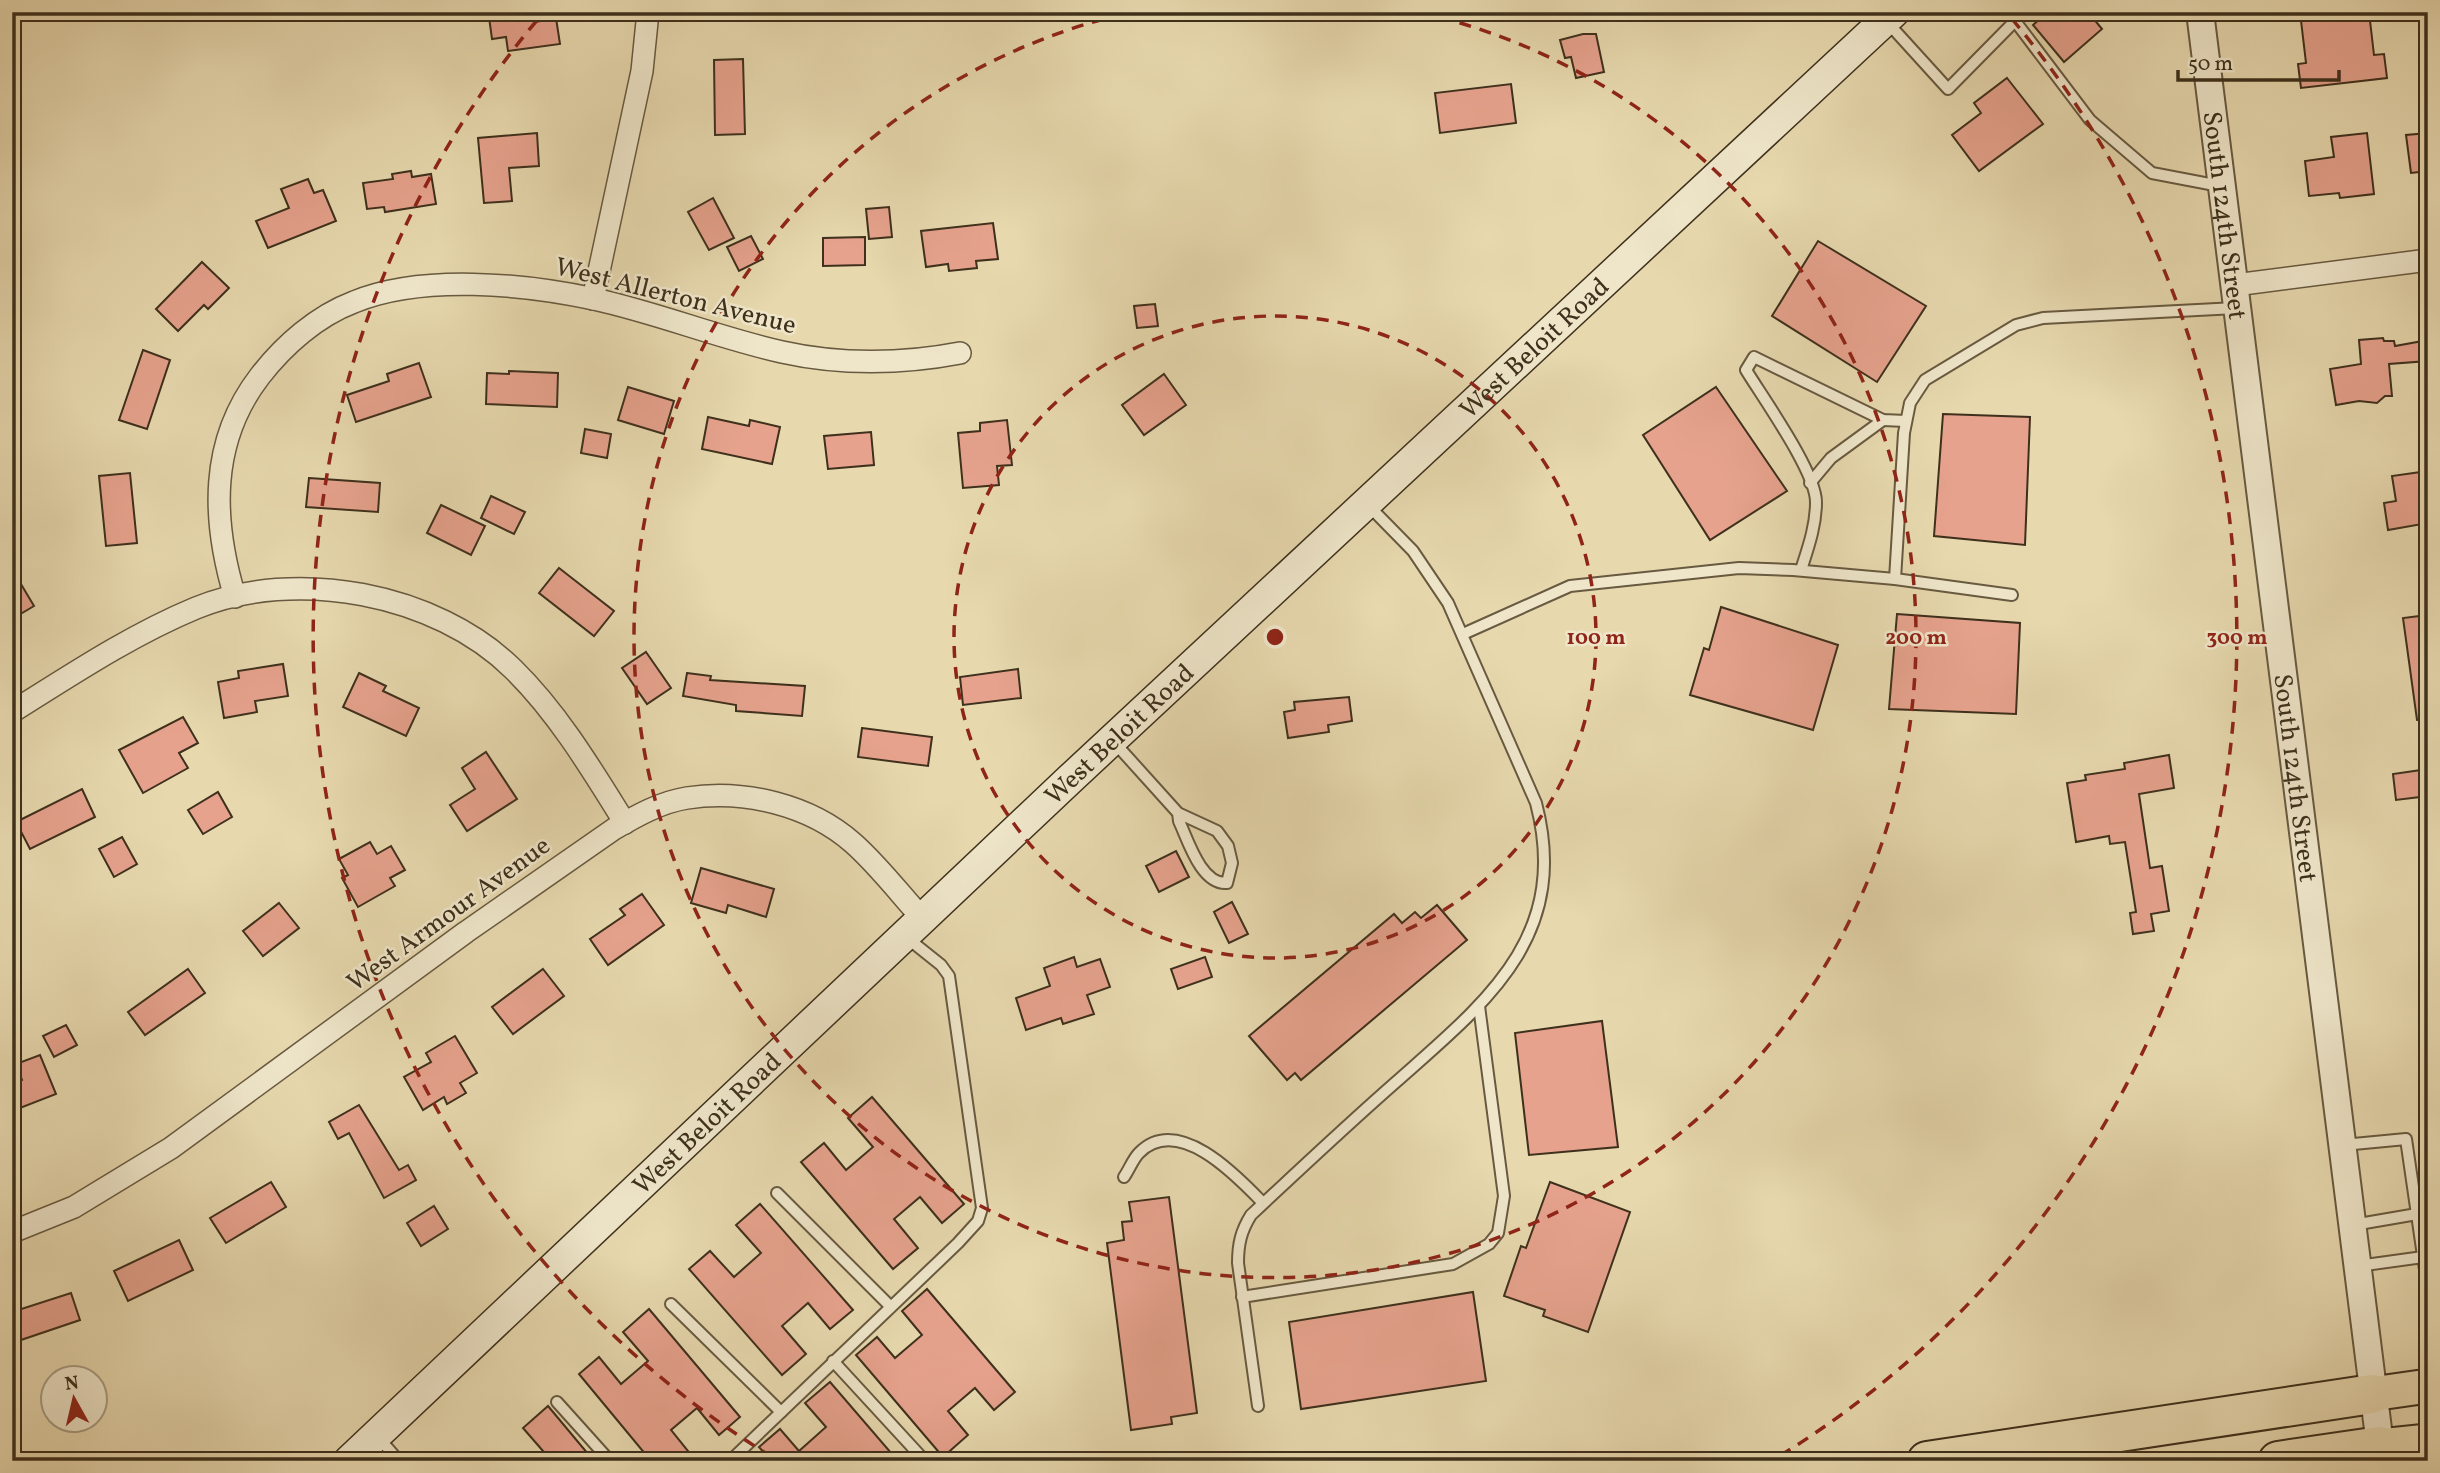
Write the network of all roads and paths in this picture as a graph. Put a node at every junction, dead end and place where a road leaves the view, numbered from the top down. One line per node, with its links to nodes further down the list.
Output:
1 (648, 12): 7 (street)
2 (2200, 12): 4 (street, South 124th Street)
3 (1889, 16): 4 (lane); 12 (main road, West Beloit Road)
4 (2223, 187): 6 (street, South 124th Street)
5 (2428, 260): 6 (street)
6 (2237, 296): 10 (lane); 24 (street, South 124th Street)
7 (593, 299): 8 (street, West Allerton Avenue); 16 (street, West Allerton Avenue)
8 (960, 353)
9 (1883, 419): 10 (lane); 11 (lane); 11 (lane)
10 (1906, 421): 14 (lane)
11 (1810, 483): 13 (lane)
12 (1367, 503): 17 (lane); 19 (main road, West Beloit Road)
13 (1801, 570): 14 (lane); 17 (lane)
14 (1895, 579): 15 (lane)
15 (2012, 595)
16 (235, 597): 18 (street); 21 (street)
17 (1462, 634): 23 (lane)
18 (12, 712)
19 (1112, 740): 20 (lane); 22 (main road, West Beloit Road)
20 (1178, 813): 20 (lane)
21 (625, 823): 22 (street, West Armour Avenue); 30 (street, West Armour Avenue)
22 (913, 927): 36 (lane); 43 (main road, West Beloit Road)
23 (1479, 1006): 27 (lane); 34 (lane)
24 (2343, 1145): 28 (lane); 29 (street, South 124th Street)
25 (1124, 1177): 27 (lane)
26 (777, 1193): 36 (lane)
27 (1263, 1203): 34 (lane)
28 (2417, 1214): 29 (lane); 31 (lane)
29 (2353, 1225): 32 (street, South 124th Street)
30 (12, 1232)
31 (2423, 1257): 32 (lane); 33 (lane)
32 (2358, 1266): 39 (street, South 124th Street)
33 (2428, 1290)
34 (1242, 1297): 41 (lane)
35 (671, 1304): 42 (lane)
36 (890, 1306): 37 (lane)
37 (833, 1362): 42 (lane); 50 (lane)
38 (2428, 1386): 39 (main road)
39 (2372, 1394): 45 (street, South 124th Street); 51 (highway)
40 (557, 1402): 48 (lane)
41 (1258, 1406)
42 (780, 1412): 49 (lane)
43 (376, 1435): 46 (main road, West Beloit Road); 47 (lane)
44 (2428, 1441): 45 (main road)
45 (2381, 1453): 52 (highway)
46 (349, 1461)
47 (399, 1461)
48 (610, 1461)
49 (730, 1461)
50 (925, 1461)
51 (1927, 1461)
52 (2278, 1461)

